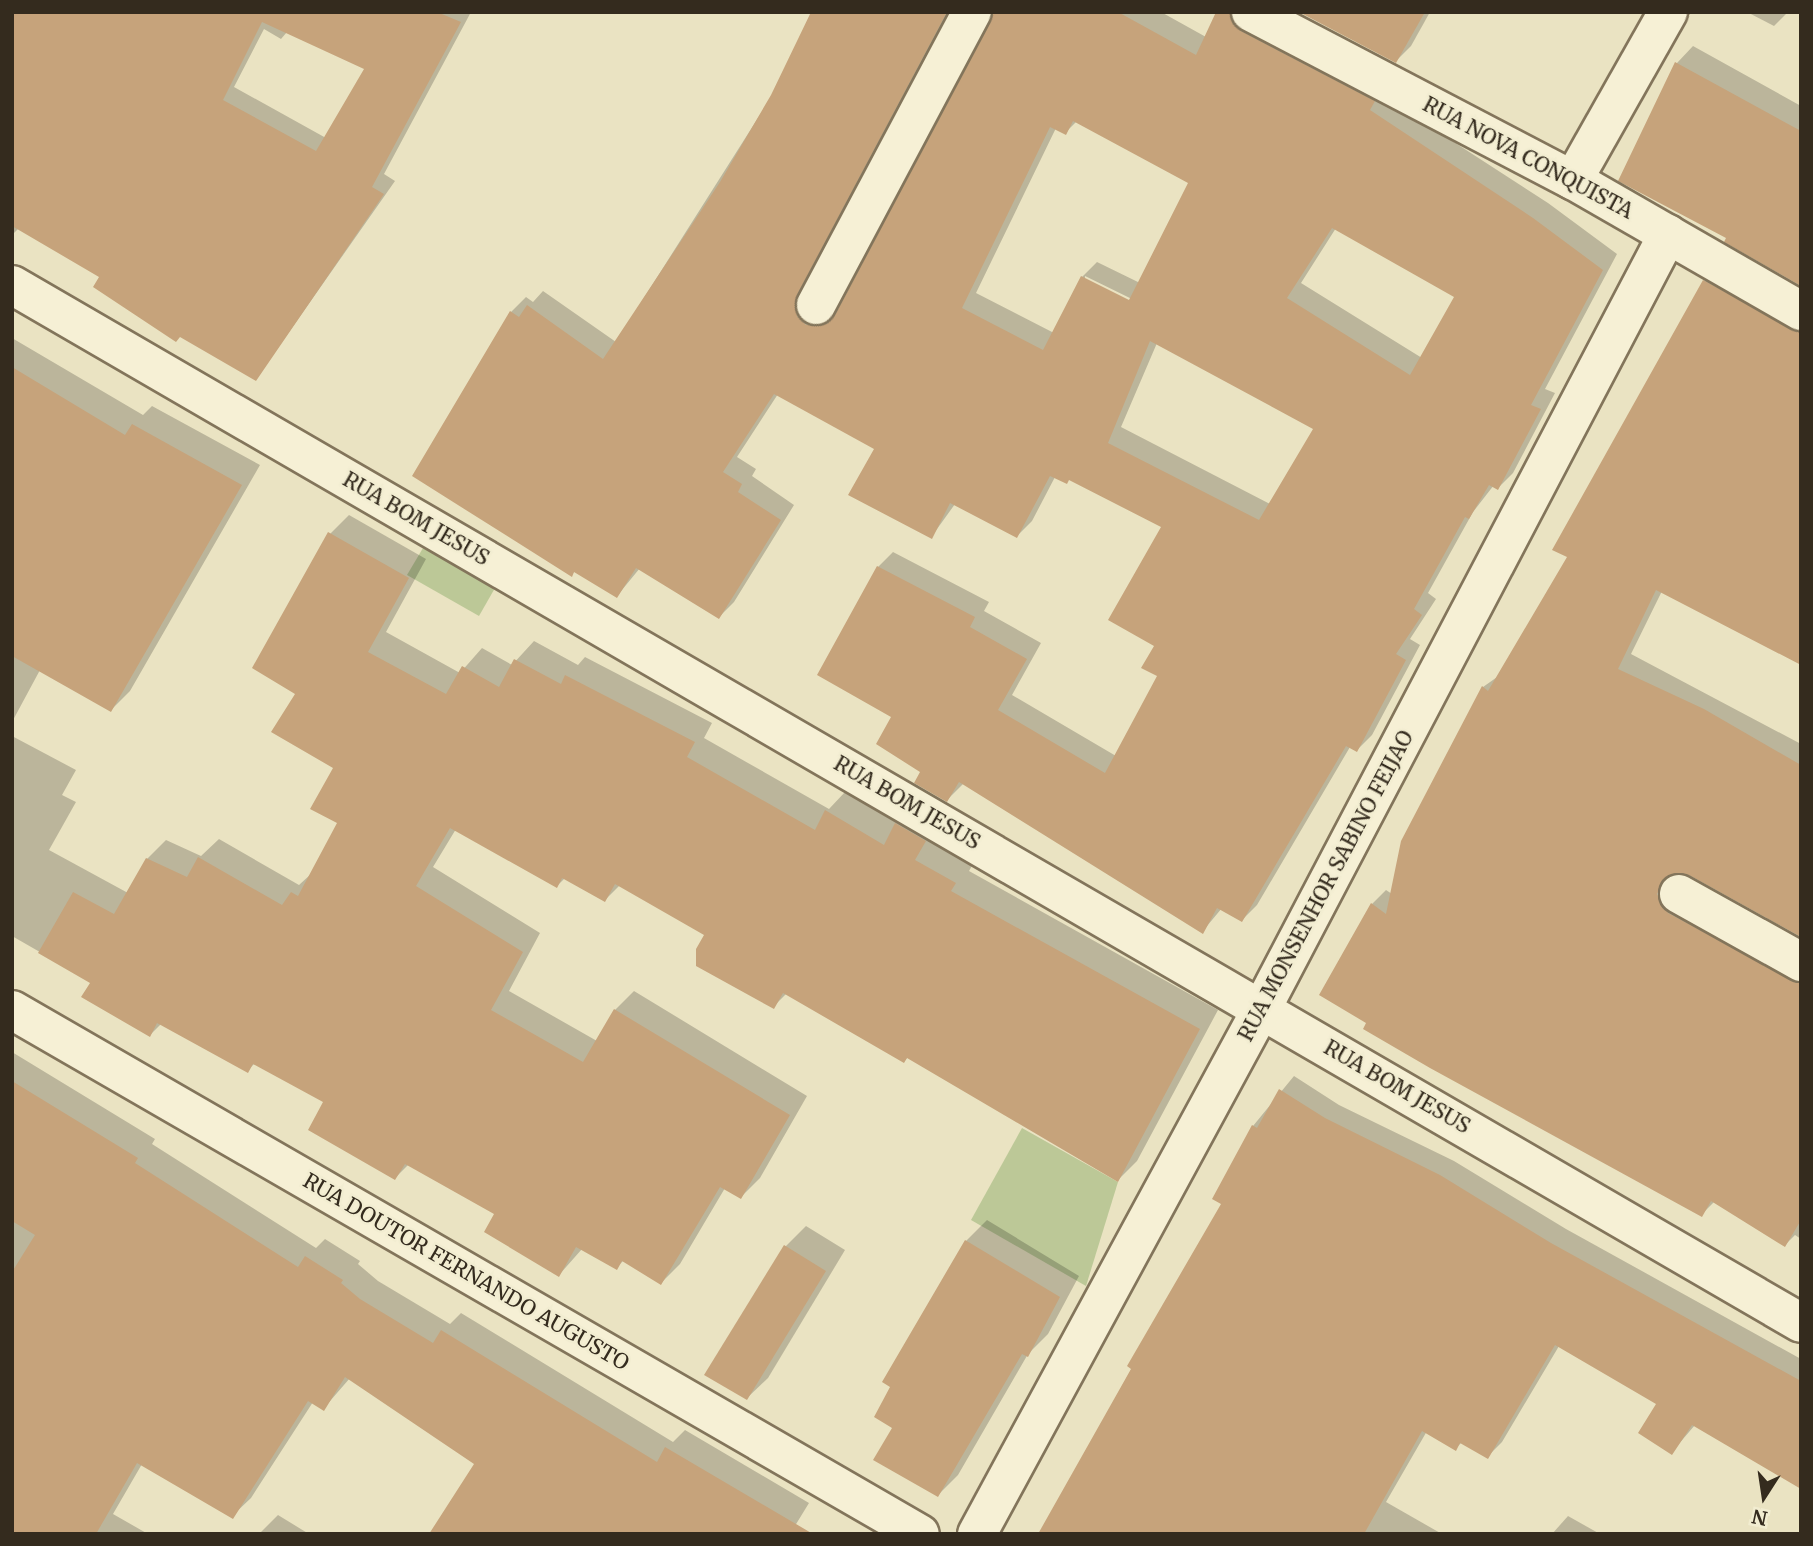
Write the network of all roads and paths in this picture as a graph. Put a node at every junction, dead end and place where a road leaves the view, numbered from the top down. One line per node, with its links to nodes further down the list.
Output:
1 (972, 12): 7 (street)
2 (1251, 12): 4 (street, RUA NOVA CONQUISTA)
3 (1668, 12): 4 (street)
4 (1573, 180): 5 (street, RUA NOVA CONQUISTA)
5 (1668, 234): 8 (street, RUA NOVA CONQUISTA); 11 (street, RUA MONSENHOR SABINO FEIJAO)
6 (12, 285): 11 (street, RUA BOM JESUS)
7 (816, 305)
8 (1801, 311)
9 (1679, 894): 10 (street)
10 (1801, 962)
11 (1262, 1009): 13 (street, RUA BOM JESUS); 15 (street, RUA MONSENHOR SABINO FEIJAO)
12 (12, 1010): 14 (street, RUA DOUTOR FERNANDO AUGUSTO)
13 (1801, 1323)
14 (920, 1534)
15 (977, 1534)

